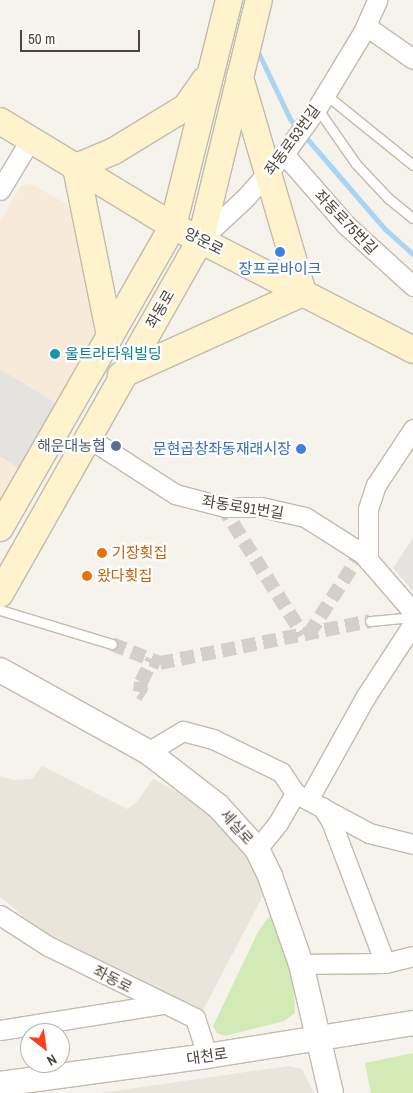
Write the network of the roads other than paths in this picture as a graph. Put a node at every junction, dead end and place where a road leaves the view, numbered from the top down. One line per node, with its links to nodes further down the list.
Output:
1 (229, 0): 6 (main road, 좌동로)
2 (259, 0): 7 (main road, 좌동로)
3 (377, 0): 4 (street, 좌동로53번길)
4 (366, 26): 5 (street); 8 (street, 좌동로53번길)
5 (413, 58)
6 (213, 69): 13 (main road); 17 (main road, 좌동로)
7 (239, 75): 14 (main road); 18 (main road, 좌동로)
8 (321, 101): 11 (street, 좌동로53번길); 12 (lane); 16 (lane)
9 (0, 122): 10 (main road, 양운로)
10 (30, 140): 13 (main road, 양운로); 15 (street)
11 (284, 154): 14 (street, 좌동로53번길); 19 (street, 좌동로75번길)
12 (413, 165)
13 (76, 167): 17 (main road, 양운로); 21 (main road)
14 (268, 175): 18 (street, 좌동로53번길); 20 (main road)
15 (0, 190)
16 (413, 218)
17 (173, 226): 18 (main road, 양운로); 21 (main road, 좌동로)
18 (201, 239): 20 (main road, 양운로); 23 (main road, 좌동로)
19 (413, 286)
20 (303, 292): 22 (main road, 양운로); 23 (main road)
21 (110, 336): 26 (main road, 좌동로)
22 (413, 350)
23 (121, 375): 24 (main road, 좌동로)
24 (87, 437): 27 (street, 좌동로91번길); 28 (main road, 좌동로)
25 (412, 437): 27 (street)
26 (0, 528)
27 (368, 560): 30 (street, 좌동로91번길)
28 (0, 594)
29 (0, 610): 32 (lane)
30 (412, 613): 31 (lane); 35 (street)
31 (370, 621)
32 (112, 644)
33 (0, 670): 34 (street, 세실로)
34 (148, 752): 35 (street); 37 (street, 세실로)
35 (308, 800): 36 (street); 37 (street); 40 (street)
36 (413, 844)
37 (257, 849): 41 (street, 세실로)
38 (0, 915): 42 (street, 좌동로)
39 (413, 956): 40 (street)
40 (385, 963): 41 (street)
41 (301, 964): 45 (street, 세실로)
42 (162, 1004): 44 (street); 46 (street, 좌동로)
43 (413, 1023): 45 (street, 대천로)
44 (0, 1030)
45 (319, 1039): 46 (street, 대천로); 48 (street, 세실로)
46 (208, 1056): 47 (street, 대천로)
47 (0, 1084)
48 (331, 1093)

